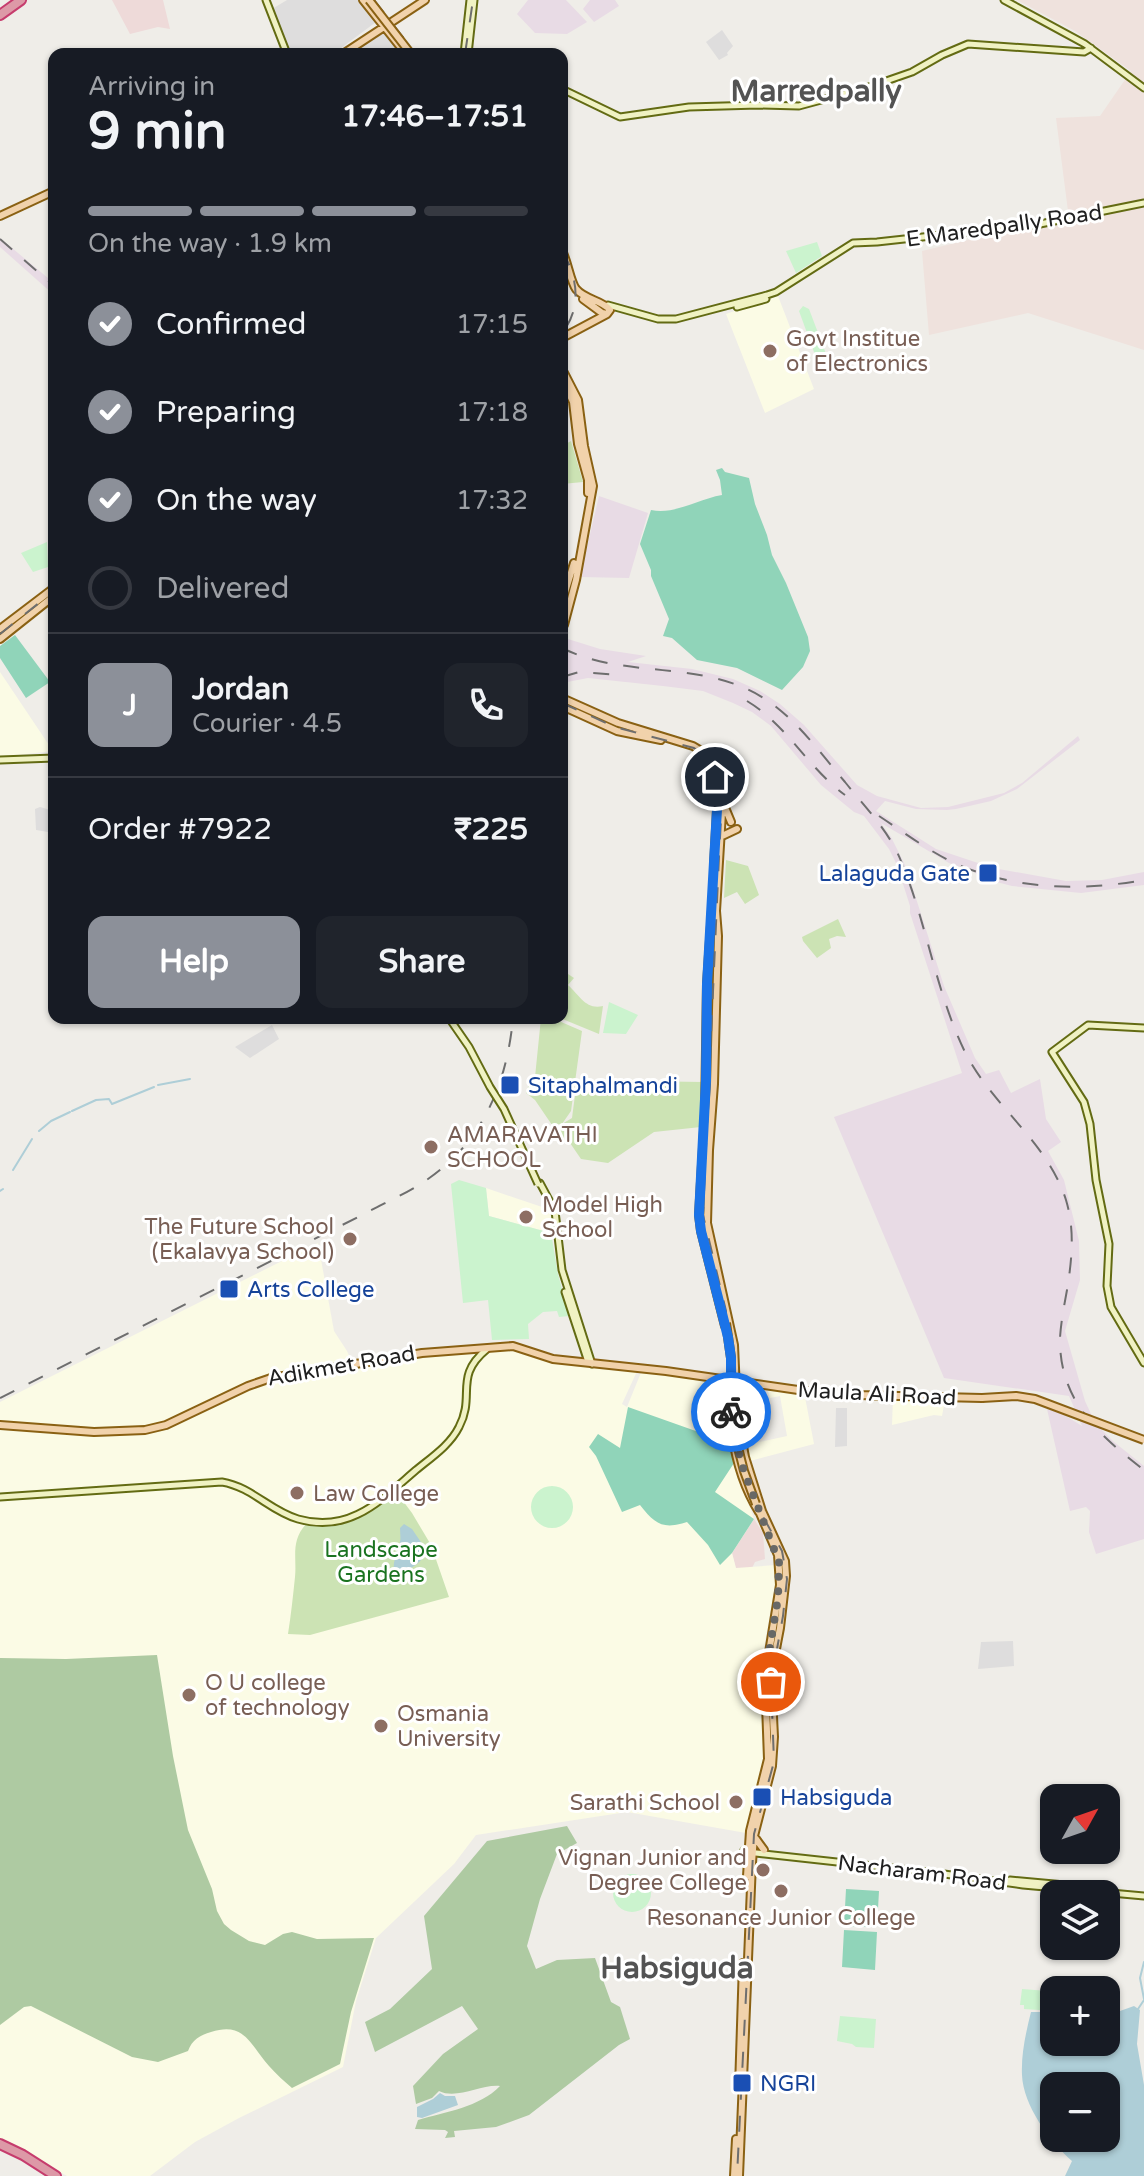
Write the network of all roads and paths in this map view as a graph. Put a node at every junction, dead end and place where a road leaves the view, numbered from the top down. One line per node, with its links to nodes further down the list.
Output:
1 (18, 0): 7 (highway)
2 (264, 0): 9 (main road)
3 (367, 0): 8 (main road); 13 (main road, bridge)
4 (422, 0): 8 (main road)
5 (472, 0): 14 (main road)
6 (1004, 0): 15 (main road)
7 (0, 13)
8 (381, 24): 10 (main road); 11 (main road); 12 (main road)
9 (284, 48)
10 (348, 48)
11 (404, 48)
12 (404, 48)
13 (405, 48)
14 (467, 48)
15 (1091, 48): 16 (main road); 17 (main road)
16 (1144, 88)
17 (568, 92)
18 (48, 192): 20 (main road)
19 (1144, 203): 22 (main road, E Maredpally Road)
20 (0, 214)
21 (568, 267): 25 (main road)
22 (808, 273): 25 (main road, E Maredpally Road); 26 (main road, E Maredpally Road)
23 (568, 276): 24 (main road)
24 (595, 307): 25 (main road); 27 (main road)
25 (607, 312): 26 (main road); 26 (main road, E Maredpally Road); 28 (main road)
26 (621, 313)
27 (568, 333)
28 (568, 334)
29 (568, 381): 33 (main road)
30 (568, 391): 32 (main road)
31 (568, 394): 32 (main road)
32 (572, 400): 33 (main road)
33 (581, 444): 34 (main road)
34 (575, 566): 35 (main road); 38 (main road)
35 (568, 585)
36 (48, 593): 39 (main road)
37 (48, 600): 39 (main road)
38 (568, 605)
39 (4, 629): 40 (main road)
40 (0, 639)
41 (568, 705): 42 (main road)
42 (629, 730): 45 (main road); 49 (main road)
43 (48, 758): 44 (main road)
44 (0, 760)
45 (722, 807): 46 (main road); 48 (main road)
46 (731, 822)
47 (737, 829): 48 (main road)
48 (720, 837): 49 (main road)
49 (712, 964): 52 (main road)
50 (454, 1024): 56 (main road, bridge)
51 (1144, 1028): 57 (main road)
52 (726, 1313): 58 (main road); 66 (main road, bridge)
53 (494, 1346): 54 (main road, Adikmet Road); 55 (main road); 56 (main road); 63 (main road, Adikmet Road)
54 (471, 1349): 55 (main road); 63 (main road, Adikmet Road)
55 (476, 1359): 65 (main road)
56 (590, 1362): 59 (main road)
57 (1144, 1363)
58 (732, 1367): 59 (main road); 59 (main road); 60 (main road)
59 (729, 1378): 60 (main road, Maula Ali Road); 61 (main road, Maula Ali Road); 66 (main road); 66 (main road)
60 (746, 1379): 61 (main road, Maula Ali Road)
61 (922, 1395): 64 (main road, Maula Ali Road, bridge)
62 (0, 1425): 63 (main road)
63 (64, 1429)
64 (1144, 1438)
65 (0, 1497)
66 (761, 1512): 67 (main road)
67 (768, 1682): 68 (main road); 68 (main road)
68 (753, 1852): 69 (main road, Nacharam Road); 75 (main road)
69 (1040, 1886)
70 (1120, 1892): 71 (main road, Nacharam Road)
71 (1144, 1894)
72 (0, 2146): 73 (highway); 74 (highway)
73 (50, 2176)
74 (56, 2176)
75 (736, 2176)

